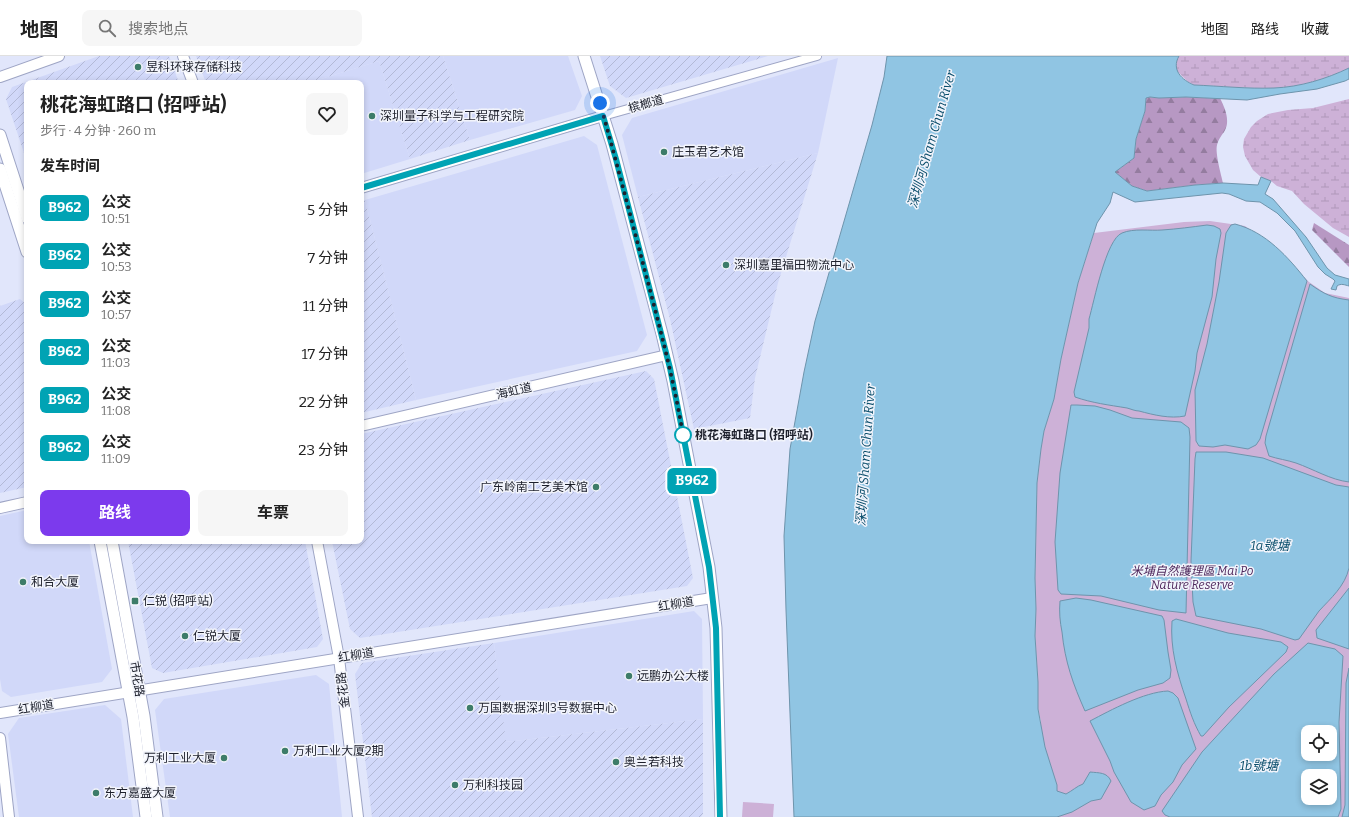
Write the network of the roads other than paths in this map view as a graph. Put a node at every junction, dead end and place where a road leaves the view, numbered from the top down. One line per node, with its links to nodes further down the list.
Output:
1 (59, 56): 5 (street)
2 (183, 56): 6 (street)
3 (584, 56): 7 (main road)
4 (817, 56): 7 (street, 槟榔道)
5 (0, 77)
6 (192, 80)
7 (603, 116): 10 (street, 槟榔道); 13 (main road)
8 (0, 136): 11 (main road)
9 (0, 169): 12 (main road)
10 (364, 187)
11 (24, 209)
12 (24, 243)
13 (667, 355): 14 (street, 海虹道); 20 (main road)
14 (364, 425)
15 (24, 503): 16 (street)
16 (0, 508)
17 (101, 544): 22 (main road, 市花路)
18 (112, 544): 22 (main road, 市花路)
19 (318, 544): 21 (street, 金花路)
20 (712, 598): 21 (street, 红柳道); 29 (main road)
21 (339, 658): 22 (street, 红柳道); 28 (street, 金花路)
22 (134, 691): 23 (street, 红柳道); 26 (main road, 市花路); 27 (main road, 市花路)
23 (0, 712)
24 (0, 738): 25 (street)
25 (9, 817)
26 (146, 817)
27 (157, 817)
28 (358, 817)
29 (720, 817)

